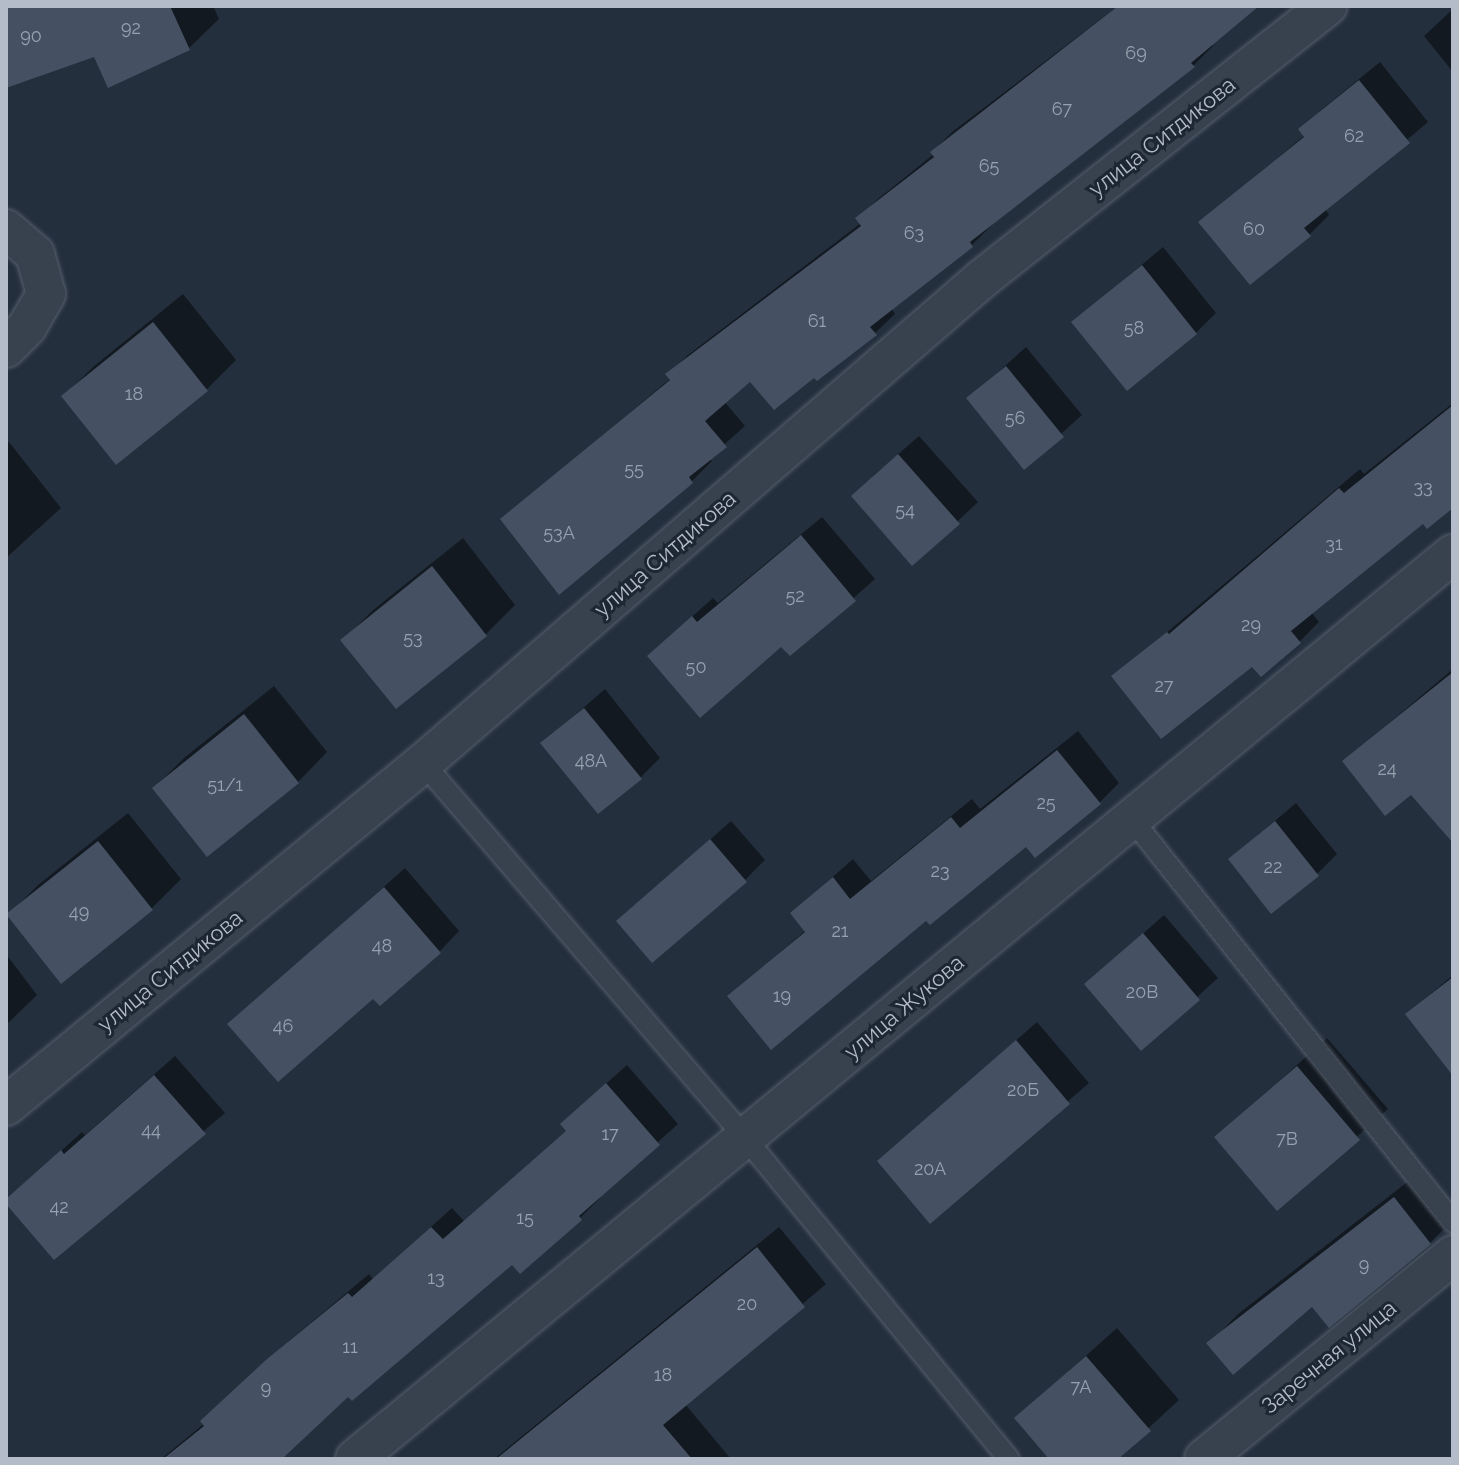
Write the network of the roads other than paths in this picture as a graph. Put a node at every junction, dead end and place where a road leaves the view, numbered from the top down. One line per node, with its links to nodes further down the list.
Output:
1 (1328, 6): 5 (street, улица Ситдикова)
2 (6, 229): 3 (street)
3 (6, 348)
4 (1453, 554): 6 (street, улица Жукова)
5 (423, 763): 7 (street, улица Ситдикова); 8 (lane)
6 (1130, 817): 8 (street, улица Жукова); 9 (lane)
7 (6, 1106)
8 (746, 1139): 11 (street, улица Жукова); 12 (lane)
9 (1453, 1222)
10 (1453, 1255): 13 (street, Заречная улица)
11 (355, 1459)
12 (1009, 1459)
13 (1204, 1459)

